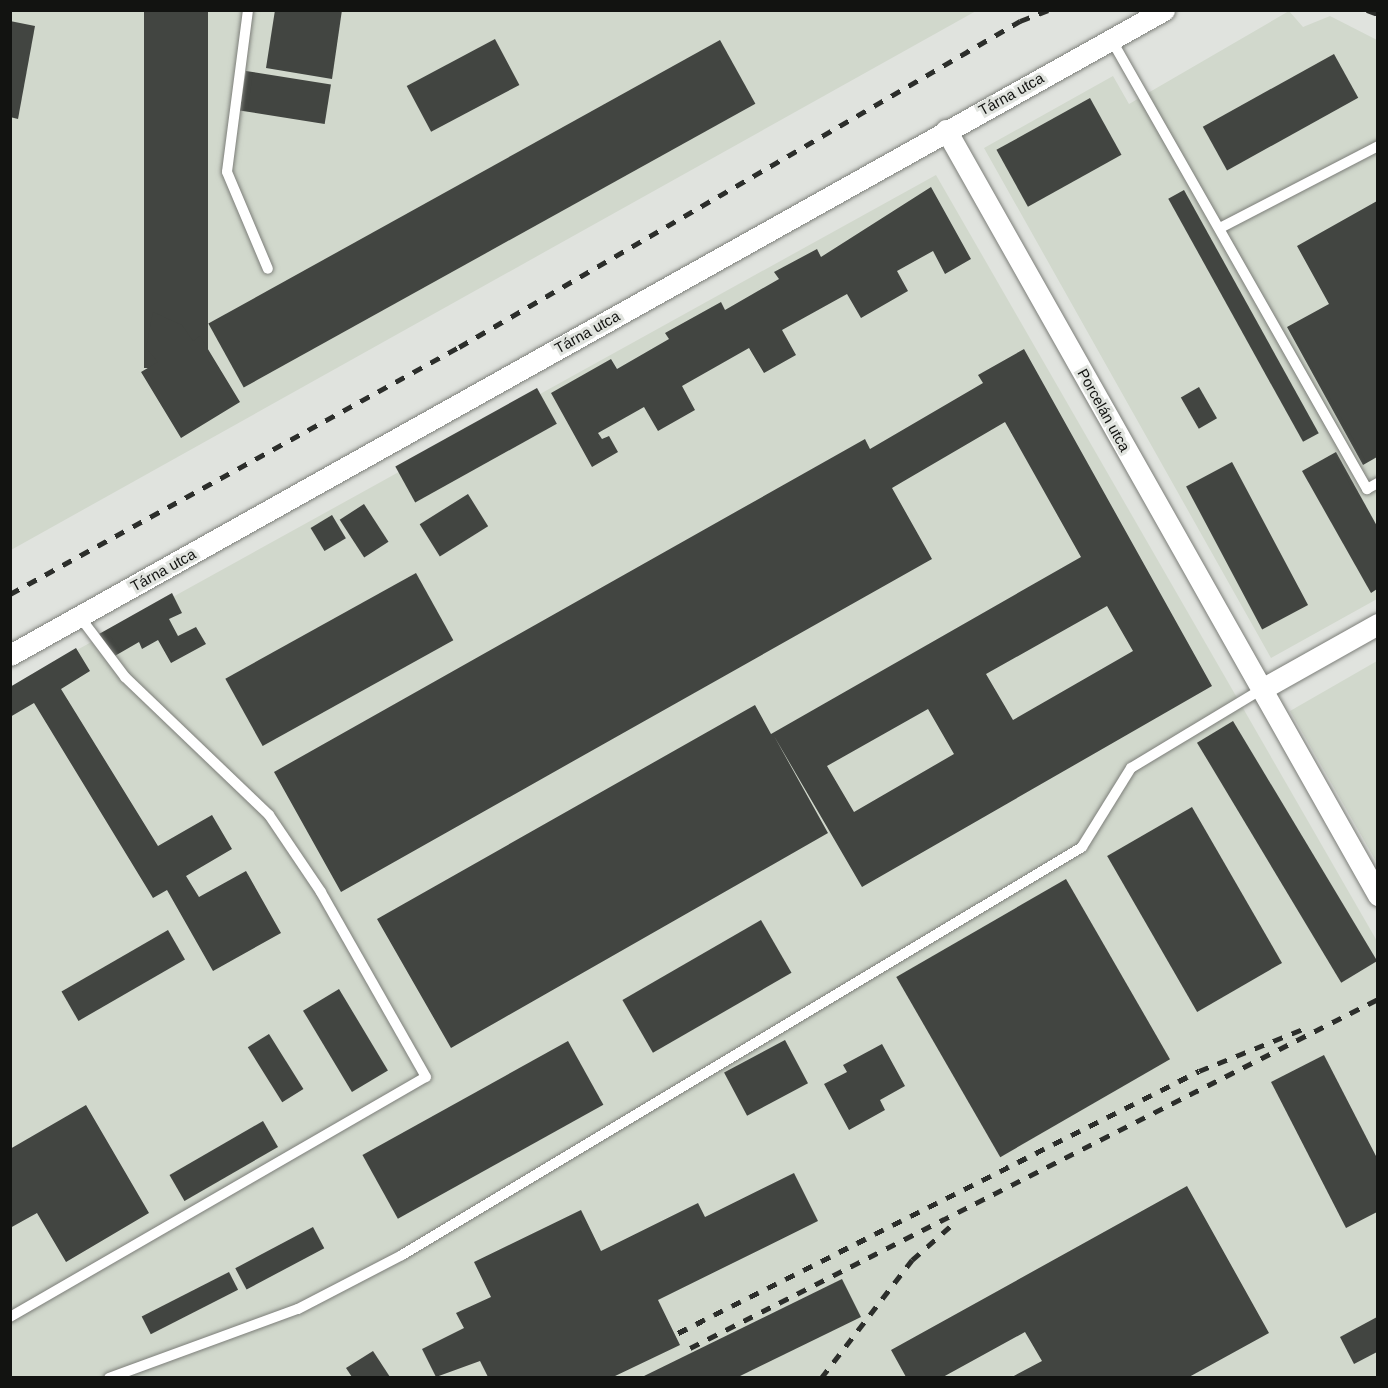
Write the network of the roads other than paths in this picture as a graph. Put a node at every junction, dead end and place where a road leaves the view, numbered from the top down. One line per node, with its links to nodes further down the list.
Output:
1 (248, 10): 7 (lane)
2 (1164, 10): 3 (street, Tárna utca)
3 (1111, 39): 4 (street, Tárna utca); 6 (lane)
4 (946, 130): 9 (street, Tárna utca); 12 (street, Porcelán utca)
5 (1377, 146): 6 (lane)
6 (1220, 228): 8 (lane)
7 (268, 269)
8 (1377, 483)
9 (80, 617): 11 (street, Tárna utca); 14 (lane)
10 (1377, 624): 12 (street)
11 (10, 655)
12 (1262, 689): 13 (street, Porcelán utca); 15 (lane)
13 (1377, 895)
14 (10, 1317)
15 (110, 1377)

